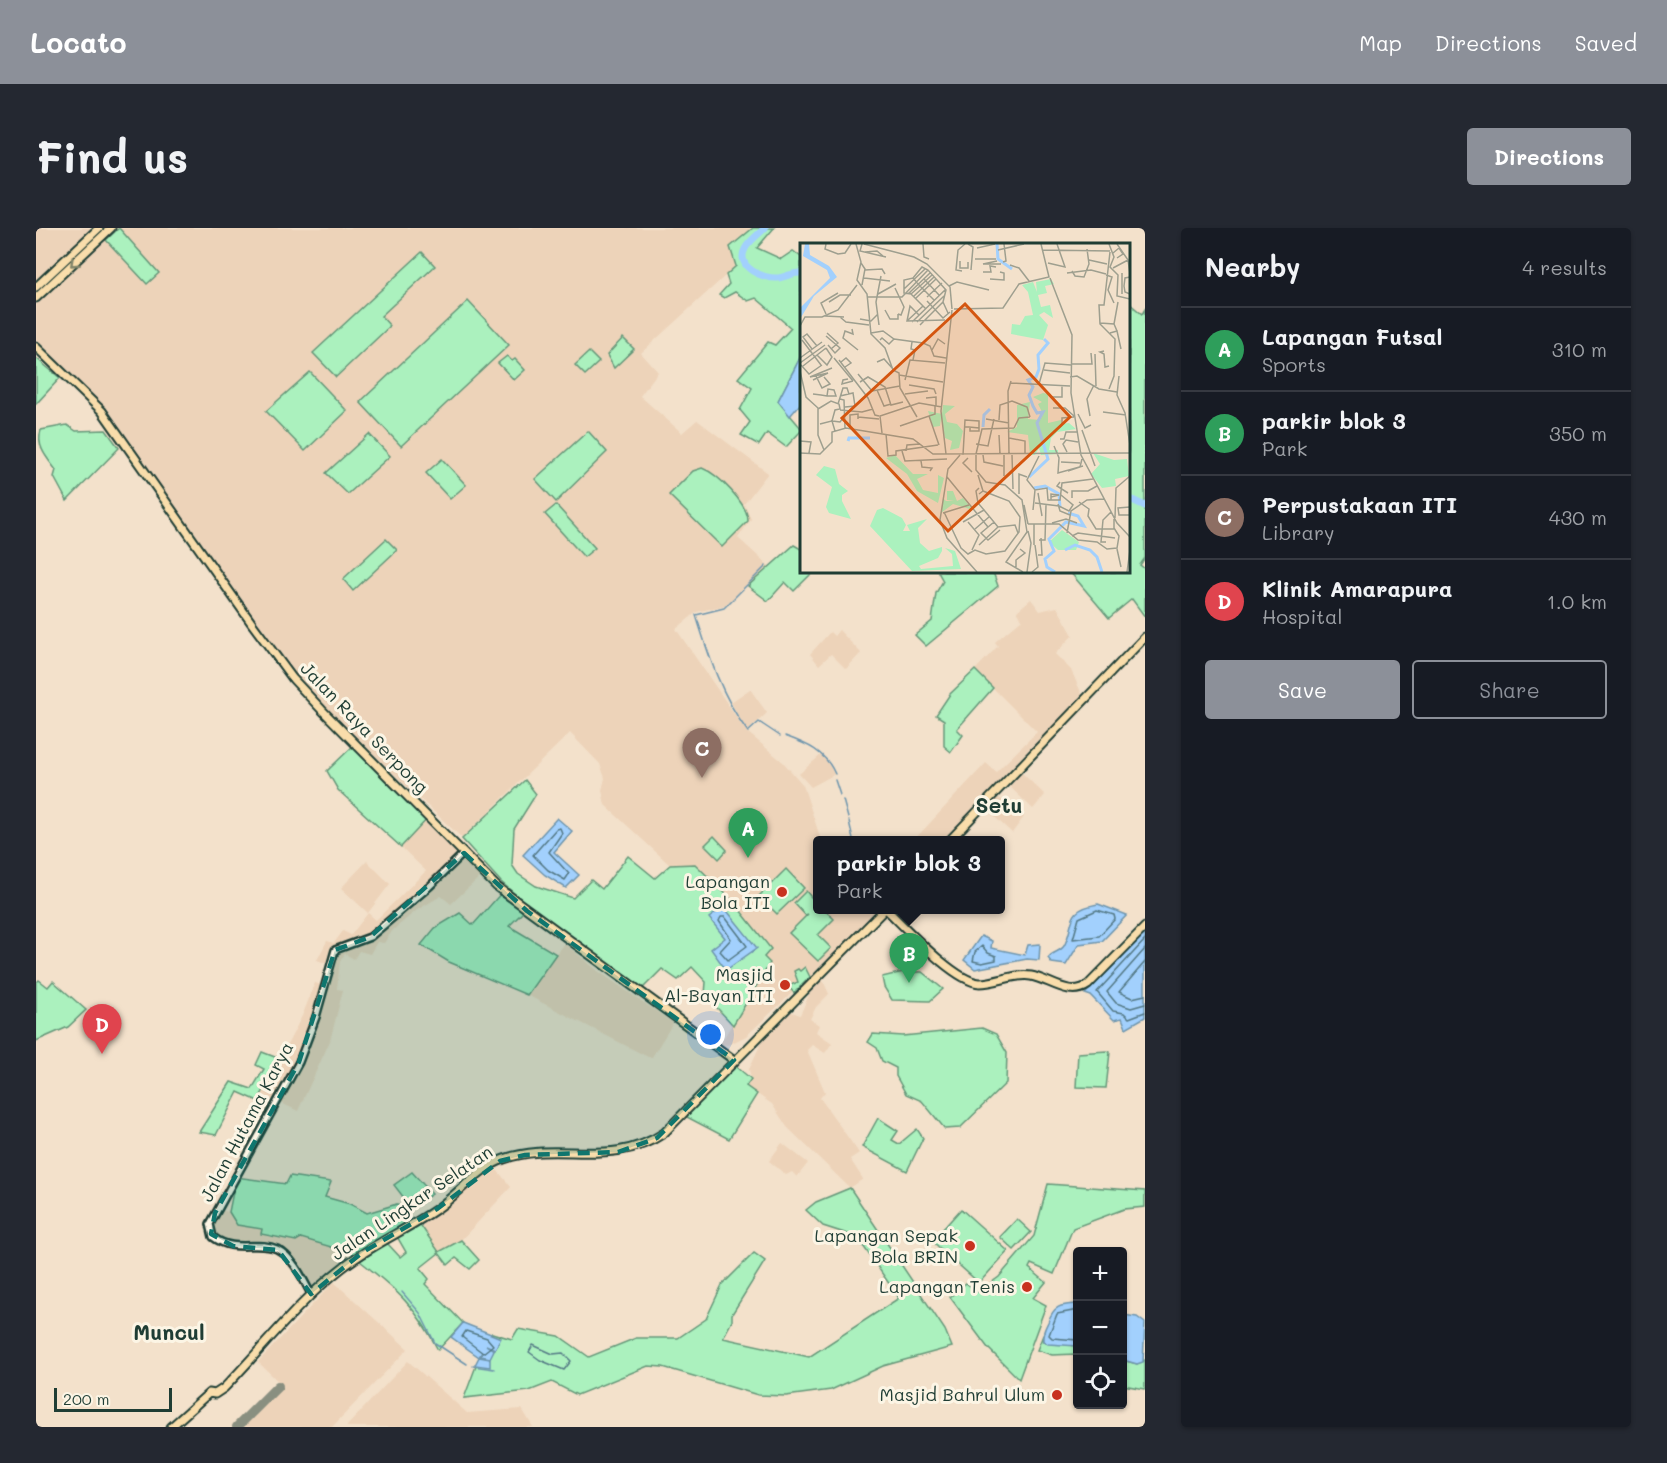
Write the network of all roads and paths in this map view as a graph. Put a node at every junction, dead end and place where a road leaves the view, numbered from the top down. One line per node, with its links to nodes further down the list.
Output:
1 (99, 228): 3 (main road)
2 (111, 228): 4 (main road, one-way to 4)
3 (36, 287)
4 (36, 298)
5 (37, 350): 8 (main road, Jalan Raya Serpong)
6 (1145, 638): 7 (main road)
7 (954, 836)
8 (464, 853): 12 (main road, Jalan Raya Serpong); 13 (street, Jalan Hutama Karya)
9 (880, 914): 12 (main road, Jalan Lingkar Selatan)
10 (891, 914): 11 (main road)
11 (1145, 927)
12 (734, 1060): 13 (main road, Jalan Lingkar Selatan)
13 (311, 1294): 14 (main road, Jalan Lingkar Selatan)
14 (171, 1427)

